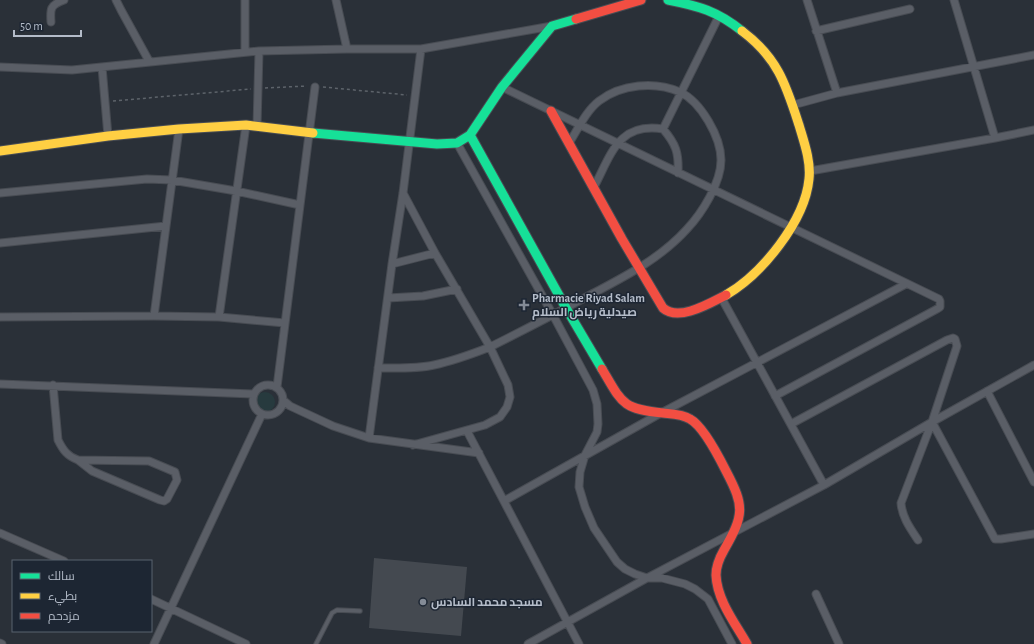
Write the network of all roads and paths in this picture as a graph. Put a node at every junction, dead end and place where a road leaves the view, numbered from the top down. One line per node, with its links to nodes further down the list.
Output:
1 (64, 0): 11 (street)
2 (116, 0): 19 (street)
3 (245, 0): 17 (street)
4 (336, 0): 14 (street)
5 (641, 0): 12 (street)
6 (668, 0): 10 (street)
7 (807, 0): 13 (street)
8 (955, 0): 22 (street)
9 (910, 9): 13 (street)
10 (719, 16): 25 (street); 27 (street)
11 (51, 22)
12 (552, 26): 15 (street); 24 (street)
13 (816, 32): 26 (street)
14 (346, 49): 15 (street); 16 (street)
15 (421, 49): 39 (street)
16 (259, 51): 17 (street); 31 (street)
17 (246, 52): 19 (street)
18 (1034, 55): 22 (street)
19 (149, 61): 21 (street)
20 (0, 67): 21 (street)
21 (102, 67): 37 (street)
22 (974, 67): 26 (street); 38 (street)
23 (315, 87): 35 (street)
24 (502, 87): 28 (street); 36 (street)
25 (681, 93): 30 (street); 33 (street); 48 (street)
26 (837, 93): 27 (street)
27 (793, 104): 44 (street)
28 (551, 111): 30 (street); 41 (street)
29 (246, 125): 31 (street); 32 (street); 49 (street)
30 (581, 125): 41 (street); 42 (street)
31 (256, 126): 35 (street)
32 (179, 129): 37 (street); 46 (street)
33 (663, 129): 42 (street); 45 (street)
34 (1034, 130): 38 (street)
35 (309, 133): 39 (street); 52 (street)
36 (470, 135): 40 (street); 63 (street)
37 (108, 136): 43 (street)
38 (995, 138): 44 (street)
39 (409, 142): 40 (street); 51 (street)
40 (457, 143): 64 (street)
41 (569, 143): 47 (street)
42 (617, 143): 45 (street); 47 (street)
43 (0, 151)
44 (810, 171): 54 (street)
45 (678, 173): 48 (street)
46 (172, 180): 49 (street); 50 (street); 53 (street)
47 (594, 187): 58 (street)
48 (714, 190): 54 (street); 58 (street)
49 (236, 191): 52 (street); 67 (street)
50 (0, 193)
51 (403, 193): 56 (street); 57 (street)
52 (300, 205): 68 (street)
53 (166, 226): 55 (street); 65 (street)
54 (792, 228): 59 (street); 61 (street)
55 (0, 243)
56 (436, 253): 57 (street); 60 (street)
57 (392, 264): 62 (street)
58 (639, 269): 61 (street); 63 (street)
59 (906, 284): 70 (street); 78 (street)
60 (457, 289): 62 (street); 69 (street)
61 (721, 297): 70 (street)
62 (388, 298): 72 (street)
63 (566, 308): 64 (street); 80 (street)
64 (553, 315): 69 (street); 88 (street)
65 (154, 316): 66 (street); 67 (street)
66 (0, 317)
67 (219, 317): 68 (street)
68 (285, 323): 75 (street)
69 (490, 347): 72 (street); 84 (street)
70 (756, 362): 78 (street); 80 (street)
71 (1034, 365): 76 (street)
72 (378, 368): 85 (street)
73 (0, 384): 74 (street)
74 (53, 386): 77 (street); 89 (street)
75 (277, 387): 77 (street); 79 (street)
76 (987, 391): 82 (street); 90 (street)
77 (253, 394): 81 (street)
78 (775, 396): 83 (street)
79 (283, 400): 81 (street); 85 (street)
80 (661, 413): 88 (street); 94 (street)
81 (262, 414): 101 (street)
82 (932, 422): 83 (street); 91 (street); 95 (street); 96 (street)
83 (791, 424): 91 (street)
84 (467, 431): 86 (street); 87 (street)
85 (369, 438): 86 (street)
86 (413, 445): 87 (street)
87 (479, 453): 92 (street)
88 (585, 455): 92 (street); 98 (street)
89 (78, 460): 89 (street)
90 (1034, 482)
91 (824, 485): 94 (street)
92 (504, 501): 103 (street)
93 (0, 533): 97 (street)
94 (734, 534): 98 (street); 110 (street)
95 (1034, 534)
96 (918, 540)
97 (62, 560)
98 (647, 578): 103 (street); 109 (street)
99 (816, 594): 111 (street)
100 (152, 599): 101 (street)
101 (171, 608): 104 (street); 105 (street)
102 (360, 611): 106 (lane)
103 (568, 623): 107 (street); 108 (street)
104 (154, 644)
105 (246, 644)
106 (316, 644)
107 (528, 644)
108 (579, 644)
109 (732, 644)
110 (747, 644)
111 (839, 644)

